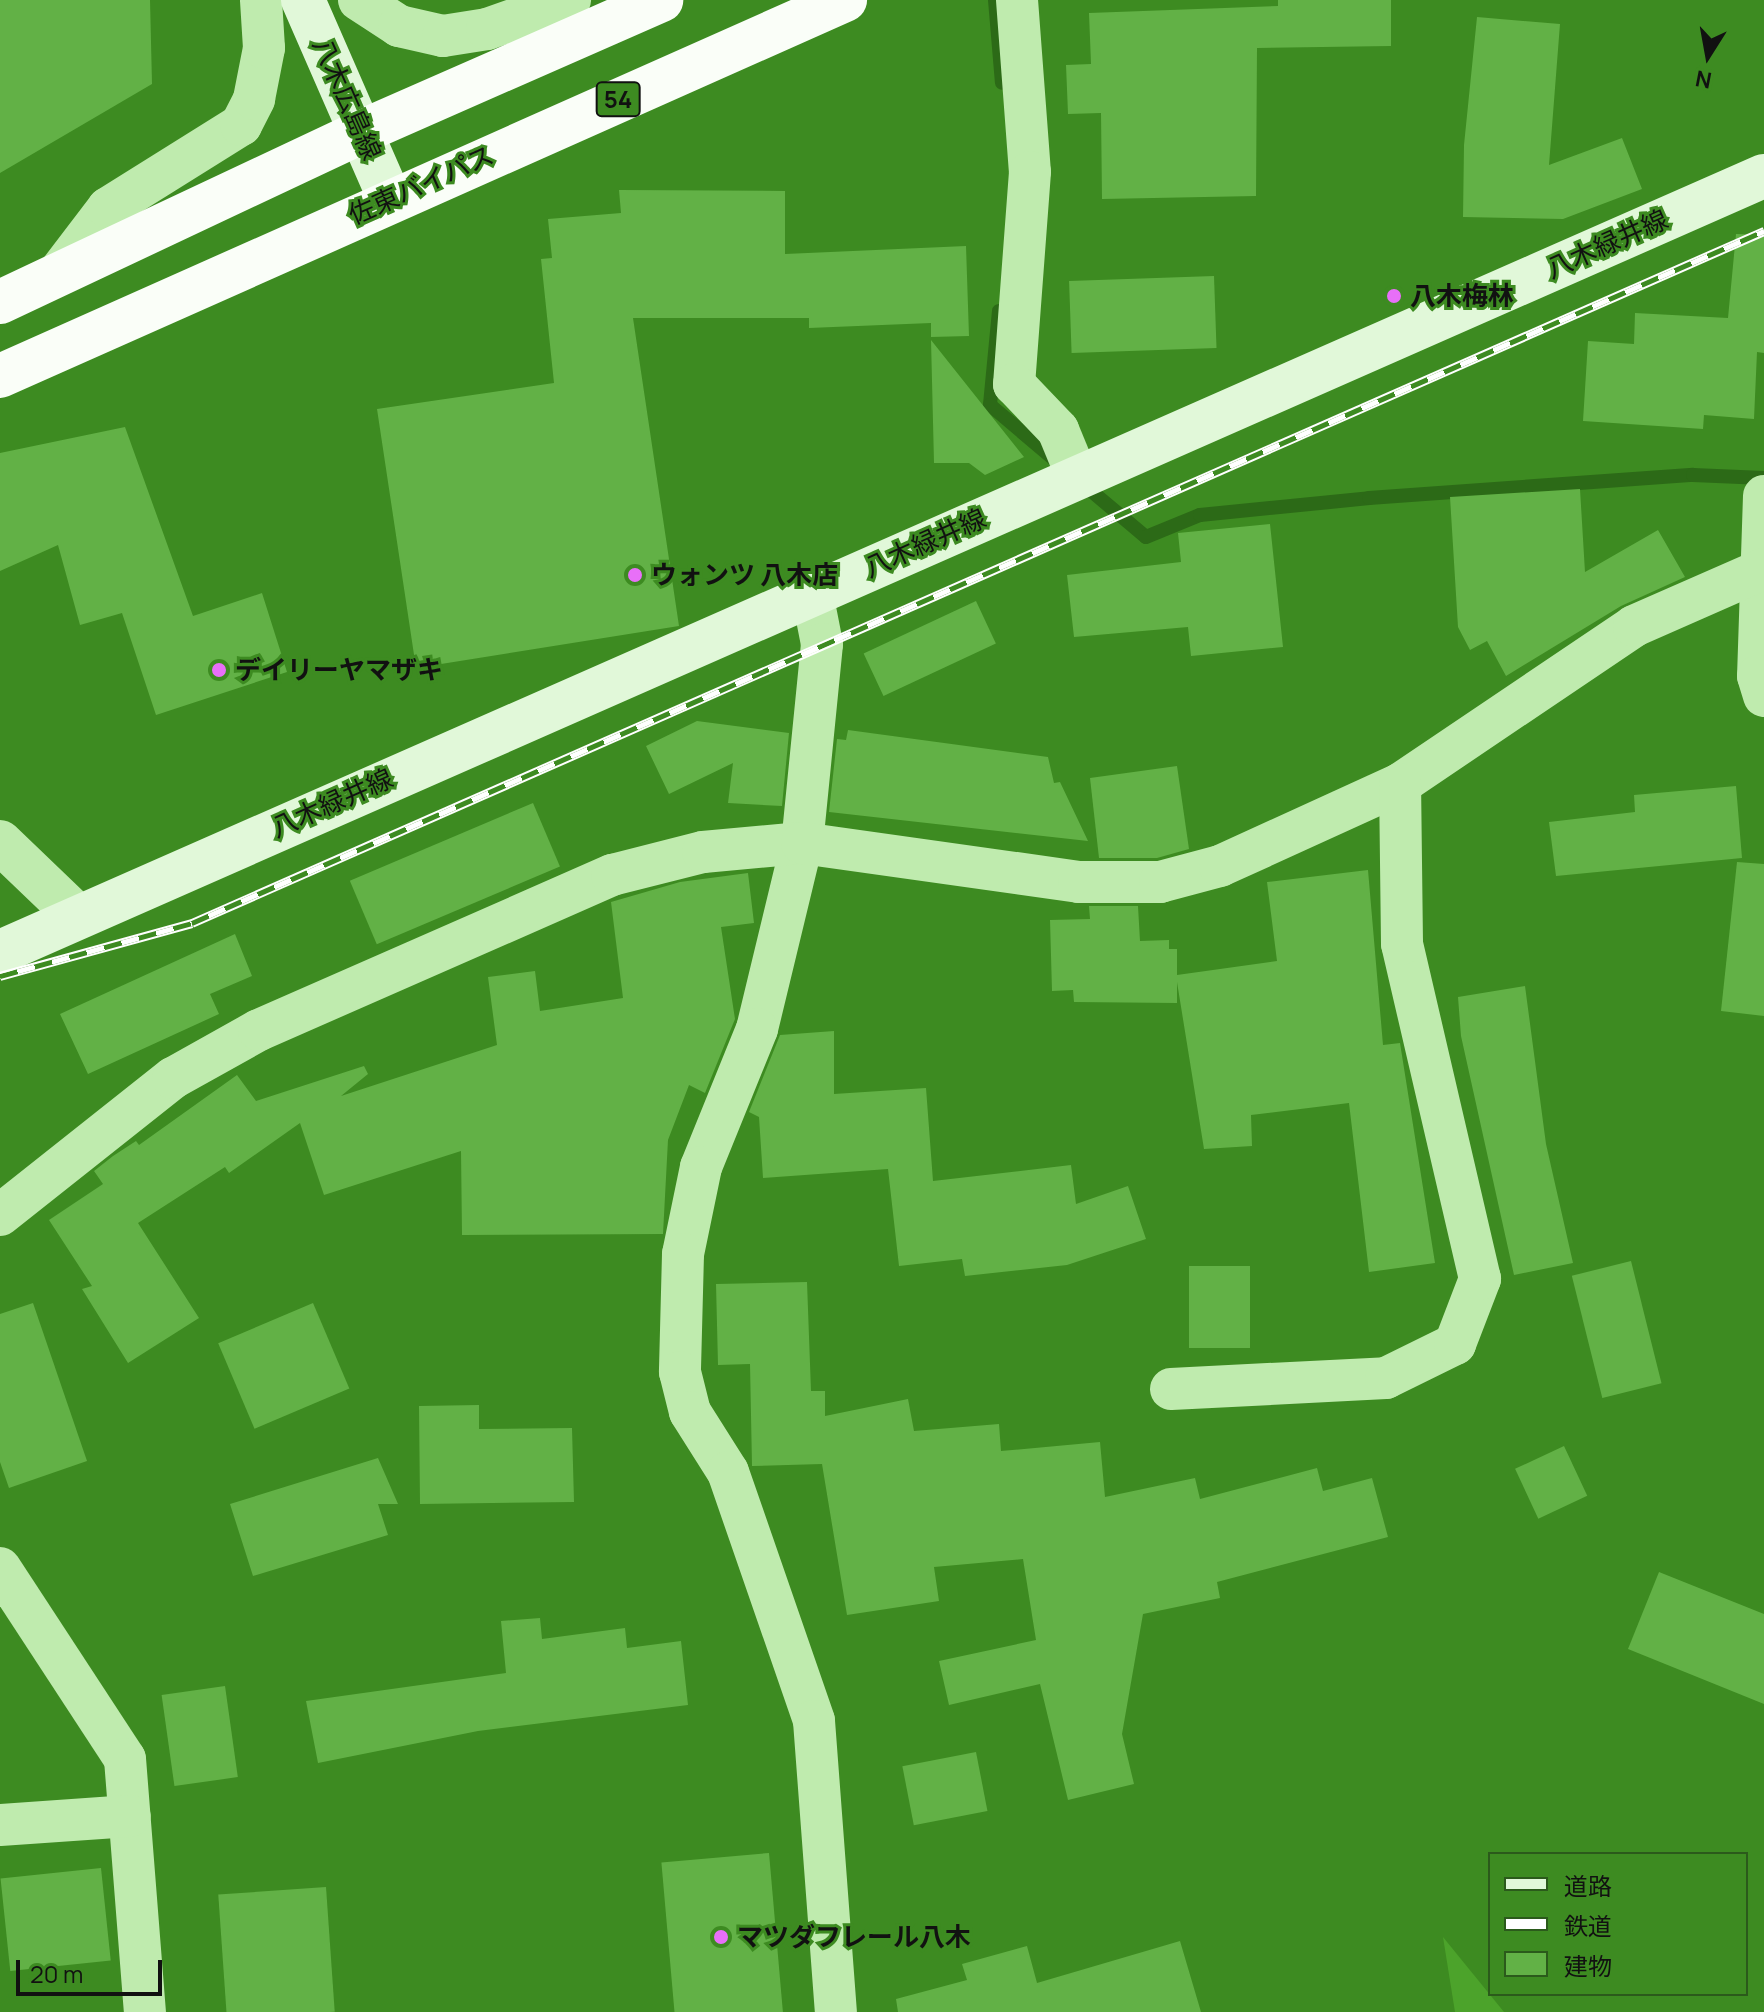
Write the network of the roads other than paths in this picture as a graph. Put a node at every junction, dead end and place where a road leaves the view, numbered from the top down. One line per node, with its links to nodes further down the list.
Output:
1 (261, 0): 11 (street)
2 (303, 0): 8 (main road, 八木広島線)
3 (359, 0): 4 (street)
4 (570, 0)
5 (661, 0): 8 (highway)
6 (845, 0): 10 (highway, 佐東バイパス / 54)
7 (1017, 0): 14 (street)
8 (361, 132): 10 (main road, 八木広島線); 11 (highway)
9 (1764, 176): 14 (main road, 八木緑井線)
10 (390, 199): 13 (highway, 佐東バイパス / 54)
11 (57, 275): 12 (highway)
12 (0, 302)
13 (0, 376)
14 (1077, 476): 17 (main road, 八木緑井線)
15 (1764, 496): 16 (street)
16 (1762, 569): 18 (street); 19 (street)
17 (812, 593): 21 (street); 22 (main road, 八木緑井線)
18 (1764, 696)
19 (1400, 784): 21 (street); 25 (street)
20 (0, 842): 22 (street)
21 (802, 843): 24 (street); 30 (street)
22 (76, 915): 23 (main road, 八木緑井線)
23 (0, 952)
24 (0, 1215)
25 (1171, 1389)
26 (0, 1568): 27 (street)
27 (130, 1816): 28 (street); 29 (street)
28 (0, 1825)
29 (145, 2012)
30 (836, 2012)

